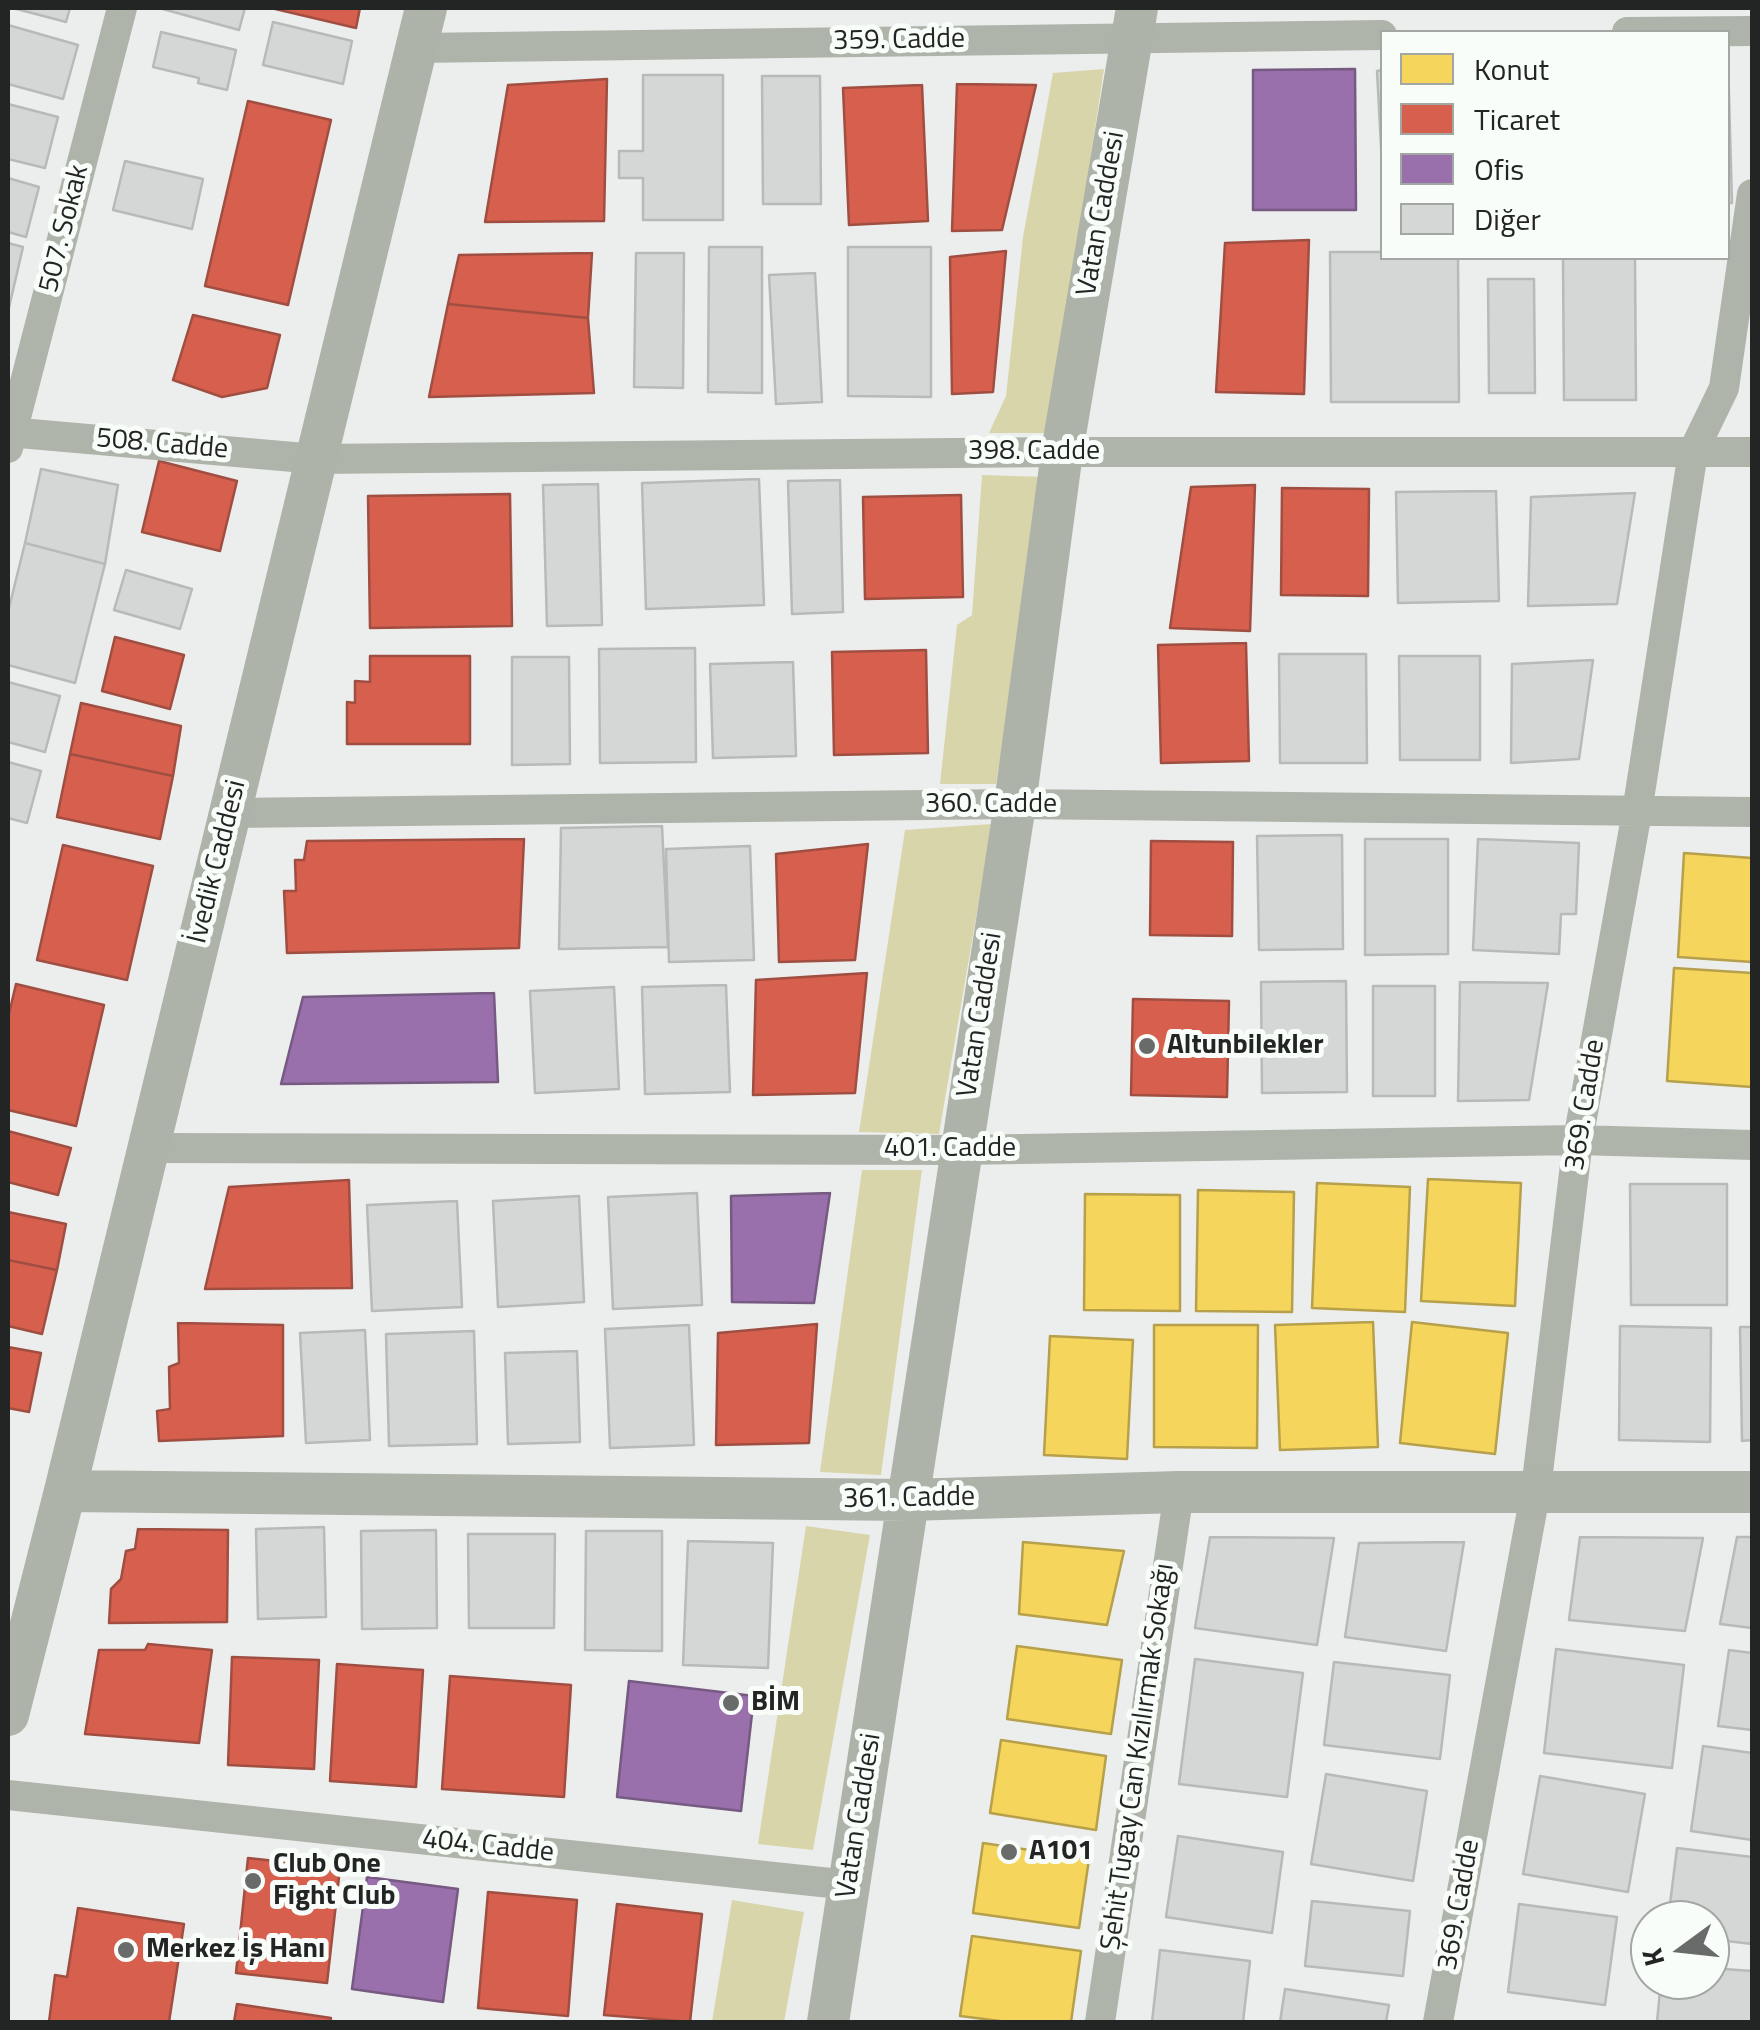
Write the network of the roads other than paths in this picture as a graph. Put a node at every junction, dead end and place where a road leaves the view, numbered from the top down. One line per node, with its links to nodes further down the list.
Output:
1 (122, 8): 6 (street, 507. Sokak)
2 (1135, 23): 3 (street, 359. Cadde); 4 (street, 359. Cadde); 7 (main road, Vatan Caddesi)
3 (421, 28): 10 (main road, İvedik Caddesi)
4 (1380, 35)
5 (1752, 194): 8 (street, 369. Cadde)
6 (9, 438): 10 (street, 508. Cadde)
7 (1062, 452): 8 (street, 398. Cadde); 10 (street, 398. Cadde); 11 (main road, Vatan Caddesi)
8 (1693, 452): 9 (street, 398. Cadde); 12 (street, 369. Cadde)
9 (1752, 452)
10 (316, 459): 14 (main road, İvedik Caddesi)
11 (1014, 804): 12 (street, 360. Cadde); 14 (street, 360. Cadde); 18 (main road, Vatan Caddesi)
12 (1637, 812): 13 (street, 360. Cadde); 15 (street, 369. Cadde)
13 (1752, 812)
14 (230, 813): 17 (main road, İvedik Caddesi)
15 (1578, 1140): 16 (street, 401. Cadde); 18 (street, 401. Cadde); 19 (street, 369. Cadde)
16 (1752, 1146)
17 (148, 1148): 18 (street, 401. Cadde); 20 (main road, İvedik Caddesi)
18 (959, 1150): 23 (main road, Vatan Caddesi)
19 (1536, 1490): 21 (main road, 361. Cadde); 22 (main road, 361. Cadde); 30 (street, 369. Cadde)
20 (65, 1492): 23 (main road, 361. Cadde); 24 (main road, İvedik Caddesi)
21 (1179, 1492): 23 (main road, 361. Cadde); 29 (street, Şehit Tugay Can Kızılırmak Sokağı)
22 (1752, 1492)
23 (907, 1500): 27 (main road, Vatan Caddesi)
24 (14, 1657): 25 (main road, İvedik Caddesi)
25 (8, 1715)
26 (8, 1795): 27 (street, 404. Cadde)
27 (849, 1886): 28 (main road, Vatan Caddesi)
28 (828, 2022)
29 (1100, 2022)
30 (1438, 2022)

